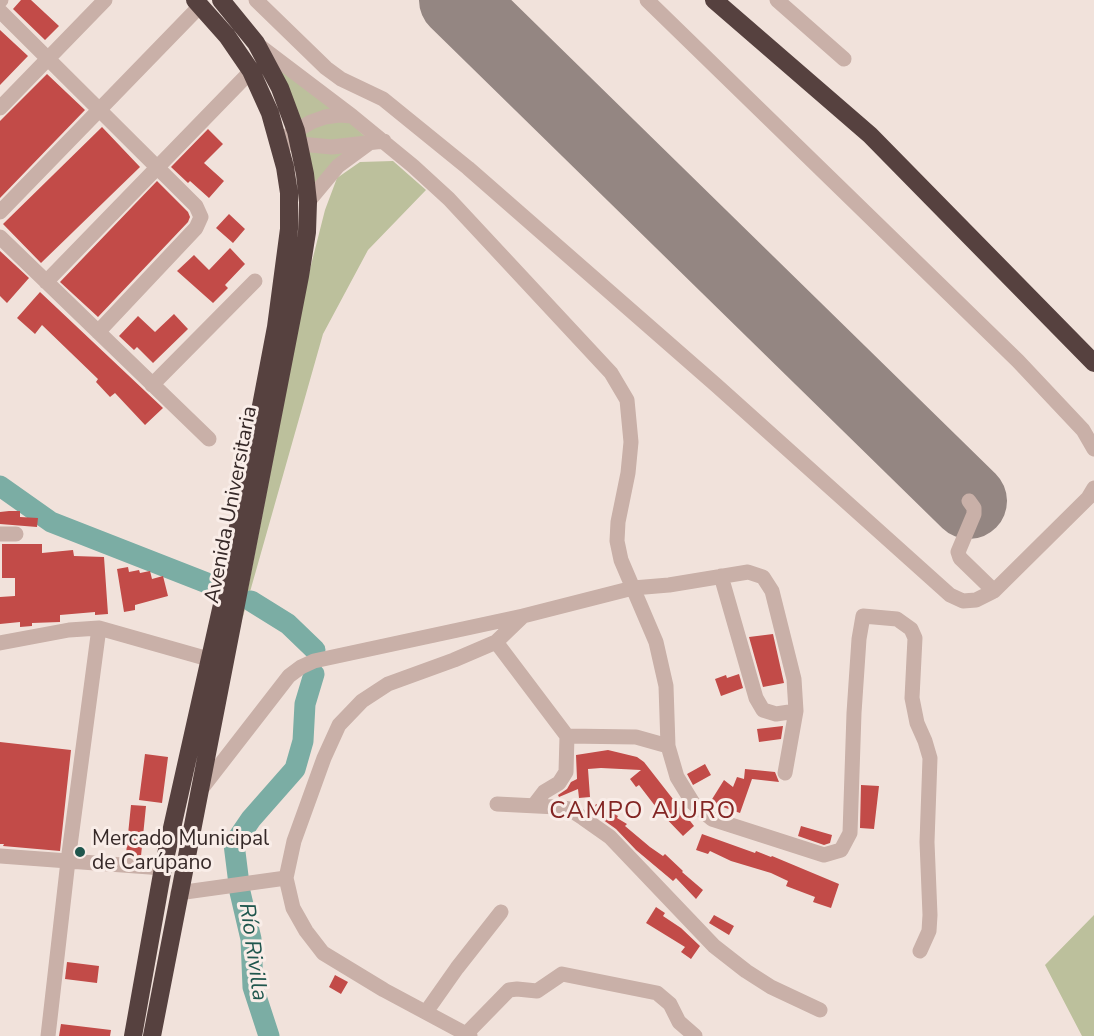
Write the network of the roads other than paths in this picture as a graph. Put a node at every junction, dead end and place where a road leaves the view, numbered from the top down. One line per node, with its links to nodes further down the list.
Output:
1 (105, 0): 11 (street)
2 (221, 0): 9 (highway, Avenida Universitaria)
3 (256, 0): 36 (street)
4 (647, 0): 29 (street)
5 (714, 0): 26 (highway)
6 (777, 0): 10 (street)
7 (198, 3): 12 (highway, Avenida Universitaria); 14 (street)
8 (0, 11): 11 (street)
9 (256, 43): 15 (street); 16 (highway, Avenida Universitaria)
10 (844, 58)
11 (48, 59): 13 (street); 14 (street)
12 (251, 71): 17 (highway, Avenida Universitaria); 19 (street)
13 (0, 108)
14 (99, 111): 19 (street); 21 (street)
15 (352, 116): 16 (street); 18 (street)
16 (298, 138): 17 (street); 18 (street); 20 (highway, Avenida Universitaria)
17 (279, 141): 41 (highway, Avenida Universitaria)
18 (378, 141): 20 (street); 35 (street)
19 (156, 166): 24 (street); 25 (street)
20 (308, 202): 41 (highway, Avenida Universitaria)
21 (0, 212)
22 (0, 237): 24 (street)
23 (255, 281): 27 (street)
24 (46, 282): 25 (street)
25 (98, 332): 27 (street)
26 (1094, 363)
27 (152, 385): 28 (street)
28 (209, 439)
29 (1094, 448)
30 (1094, 488): 36 (street)
31 (969, 501): 36 (street)
32 (0, 534): 33 (street)
33 (16, 534)
34 (721, 576): 35 (street); 42 (street); 42 (street)
35 (633, 588): 37 (street); 44 (street)
36 (994, 591)
37 (523, 616): 39 (street); 46 (street)
38 (99, 628): 40 (street); 41 (street); 50 (street)
39 (496, 642): 43 (street); 52 (street)
40 (0, 643)
41 (217, 661): 46 (highway, Avenida Universitaria); 51 (highway)
42 (796, 711): 45 (street)
43 (567, 736): 44 (street); 48 (street)
44 (668, 746): 55 (street)
45 (785, 773)
46 (199, 792): 53 (highway, Avenida Universitaria)
47 (497, 804): 48 (street)
48 (534, 805): 56 (street)
49 (0, 856): 50 (street)
50 (68, 861): 51 (street); 59 (street)
51 (163, 868): 60 (highway)
52 (286, 878): 53 (street); 57 (street)
53 (178, 893): 61 (highway, Avenida Universitaria)
54 (501, 912): 57 (street)
55 (920, 951)
56 (820, 1010)
57 (426, 1012): 58 (street)
58 (468, 1035): 62 (street)
59 (48, 1036)
60 (133, 1036)
61 (152, 1036)
62 (695, 1036)

